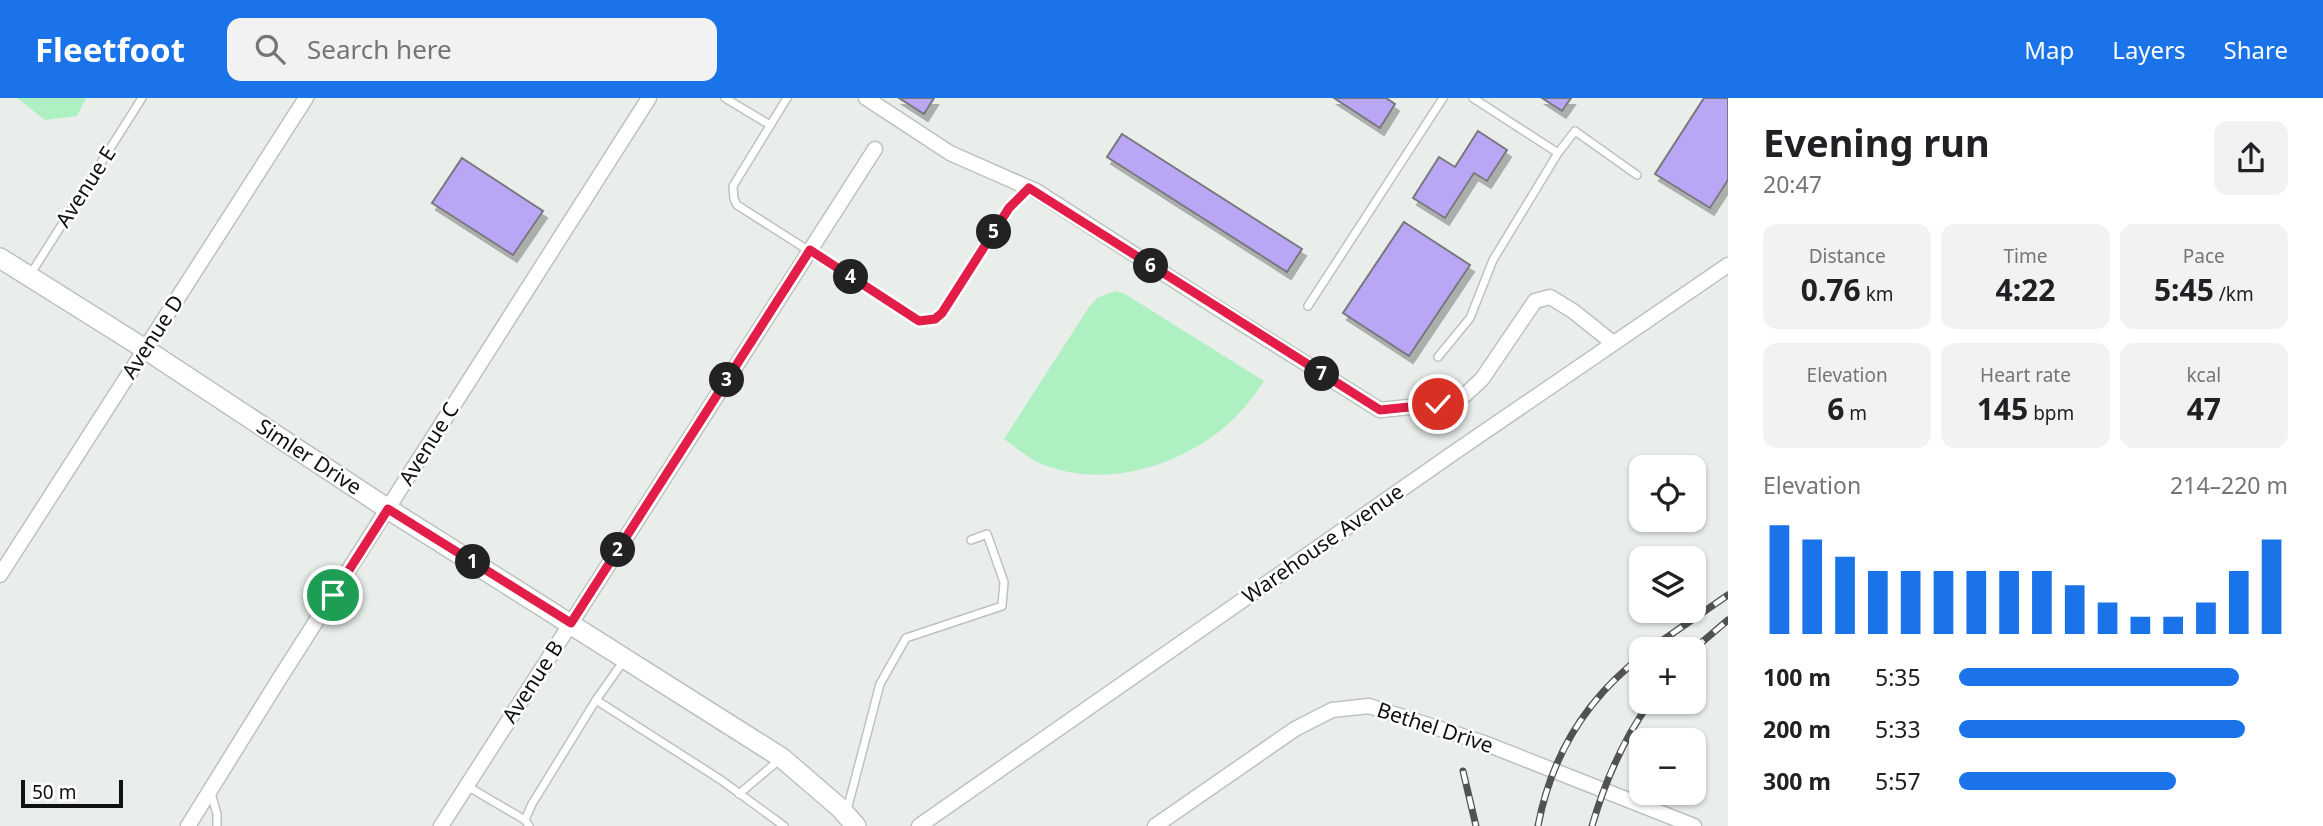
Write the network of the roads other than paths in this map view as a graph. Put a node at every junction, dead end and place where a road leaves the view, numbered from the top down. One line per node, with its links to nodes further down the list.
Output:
1 (142, 98): 17 (lane, Avenue E)
2 (306, 98): 20 (street, Avenue D)
3 (649, 98): 22 (street, Avenue C)
4 (725, 98): 9 (lane)
5 (787, 98): 9 (lane)
6 (866, 98): 13 (street)
7 (1443, 98): 18 (lane)
8 (1473, 98): 11 (lane)
9 (770, 125): 14 (lane)
10 (874, 149): 14 (street, Avenue B)
11 (1558, 153): 12 (lane); 21 (lane)
12 (1637, 175)
13 (1029, 188): 14 (lane); 19 (street)
14 (810, 250): 25 (street, Avenue B)
15 (0, 258): 17 (street, Simler Drive)
16 (1728, 265): 19 (street, Warehouse Avenue)
17 (29, 276): 20 (street, Simler Drive)
18 (1308, 306)
19 (1613, 343): 38 (street, Warehouse Avenue)
20 (145, 349): 22 (street, Simler Drive); 24 (street, Avenue D)
21 (1438, 357)
22 (388, 509): 25 (street, Simler Drive); 30 (street, Avenue C)
23 (971, 540): 32 (lane)
24 (0, 575)
25 (571, 623): 26 (street, Simler Drive); 29 (street, Avenue B)
26 (625, 658): 27 (lane); 28 (street, Simler Drive)
27 (596, 701): 31 (lane); 33 (lane)
28 (782, 758): 31 (lane); 32 (street, Simler Drive)
29 (467, 786): 33 (lane); 36 (street, Avenue B)
30 (210, 791): 34 (street, Avenue C); 35 (lane)
31 (740, 794): 37 (lane)
32 (851, 820)
33 (527, 823)
34 (188, 826)
35 (217, 826)
36 (441, 826)
37 (784, 826)
38 (919, 826)
39 (1155, 826): 40 (street, Bethel Drive)
40 (1693, 826)

